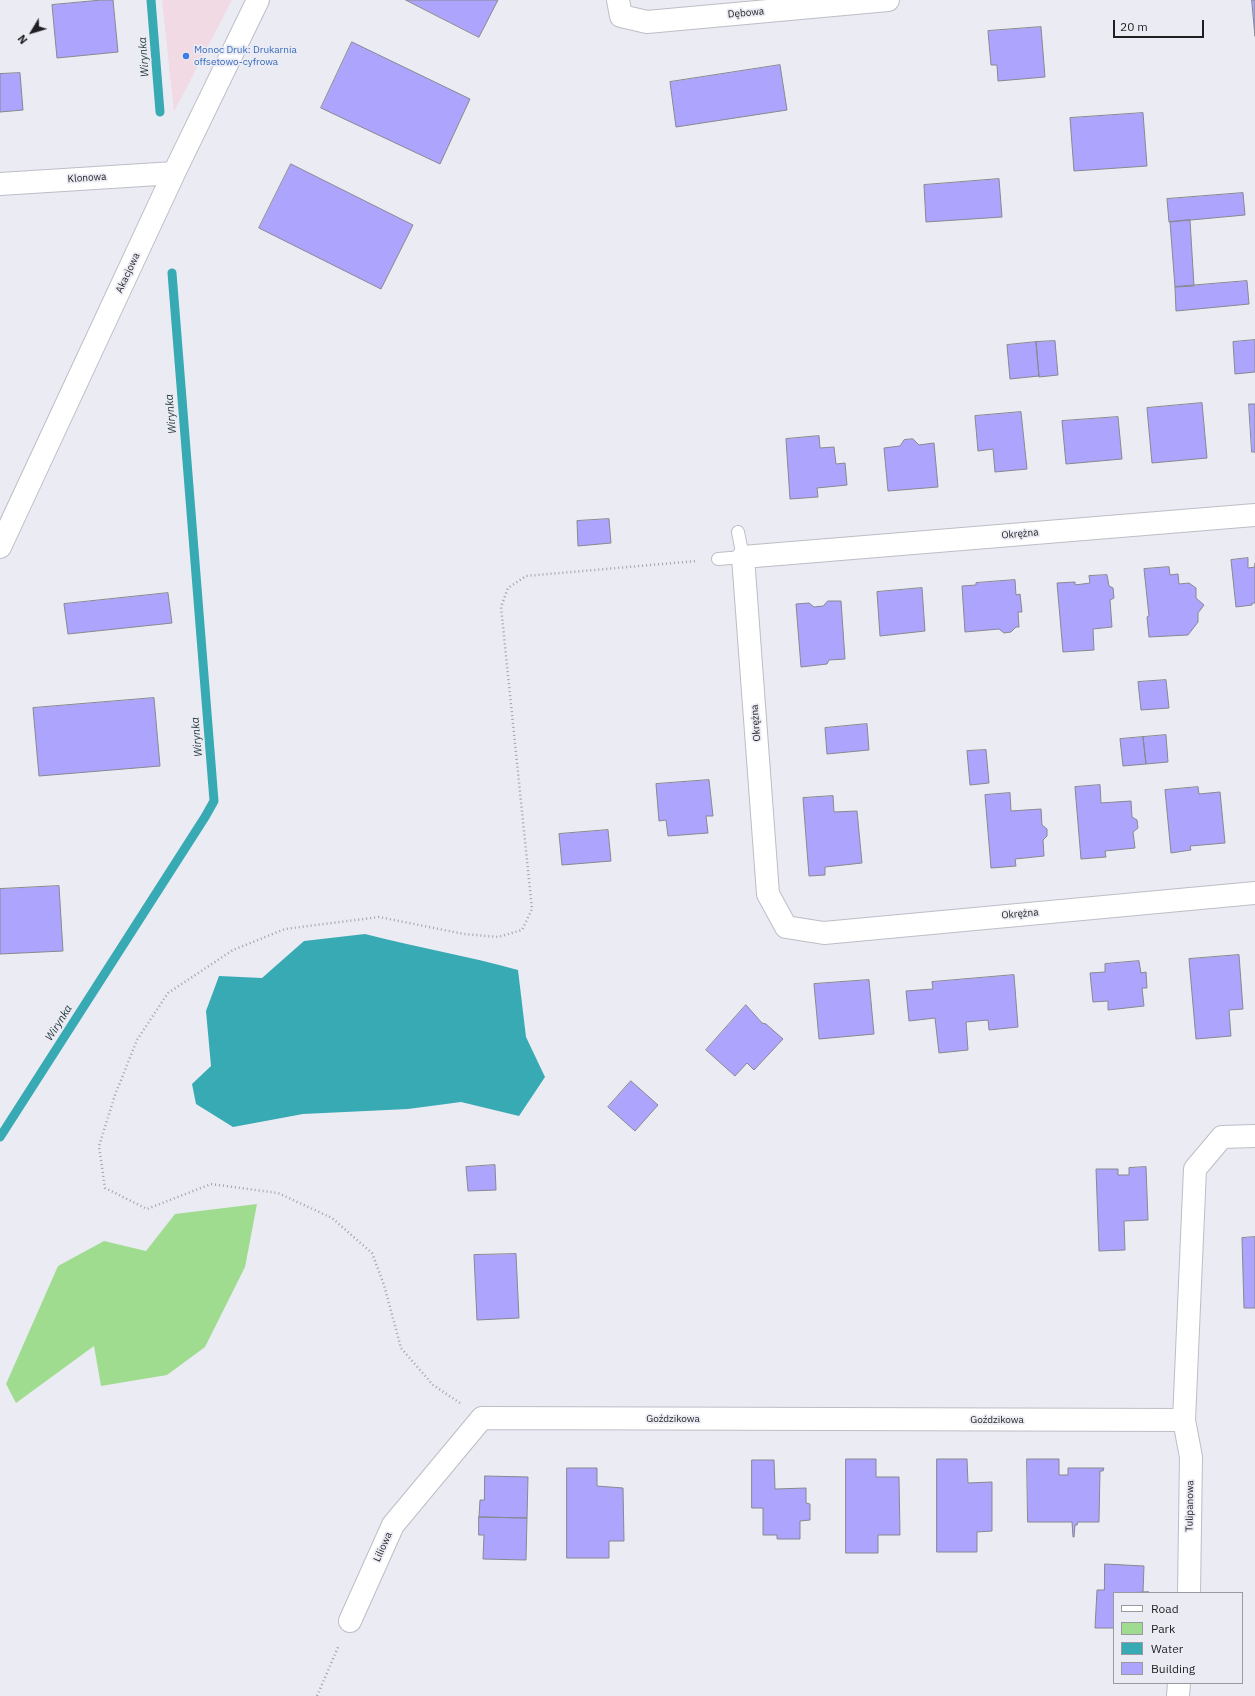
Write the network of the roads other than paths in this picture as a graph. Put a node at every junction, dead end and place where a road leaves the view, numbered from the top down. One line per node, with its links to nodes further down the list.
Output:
1 (258, 0): 4 (street, Akacjowa)
2 (618, 0): 3 (street, Dębowa)
3 (888, 0)
4 (174, 173): 5 (street, Klonowa); 8 (street, Akacjowa)
5 (0, 184)
6 (1255, 515): 9 (street, Okrężna)
7 (738, 532): 9 (lane)
8 (0, 547)
9 (743, 557): 10 (lane); 11 (street, Okrężna)
10 (718, 559)
11 (1255, 893)
12 (1255, 1136): 14 (street)
13 (482, 1418): 14 (street, Goździkowa); 16 (street, Liliowa)
14 (1184, 1420): 15 (street, Tulipanowa)
15 (1189, 1592)
16 (350, 1621)
17 (1179, 1684): 18 (street)
18 (1178, 1696)

